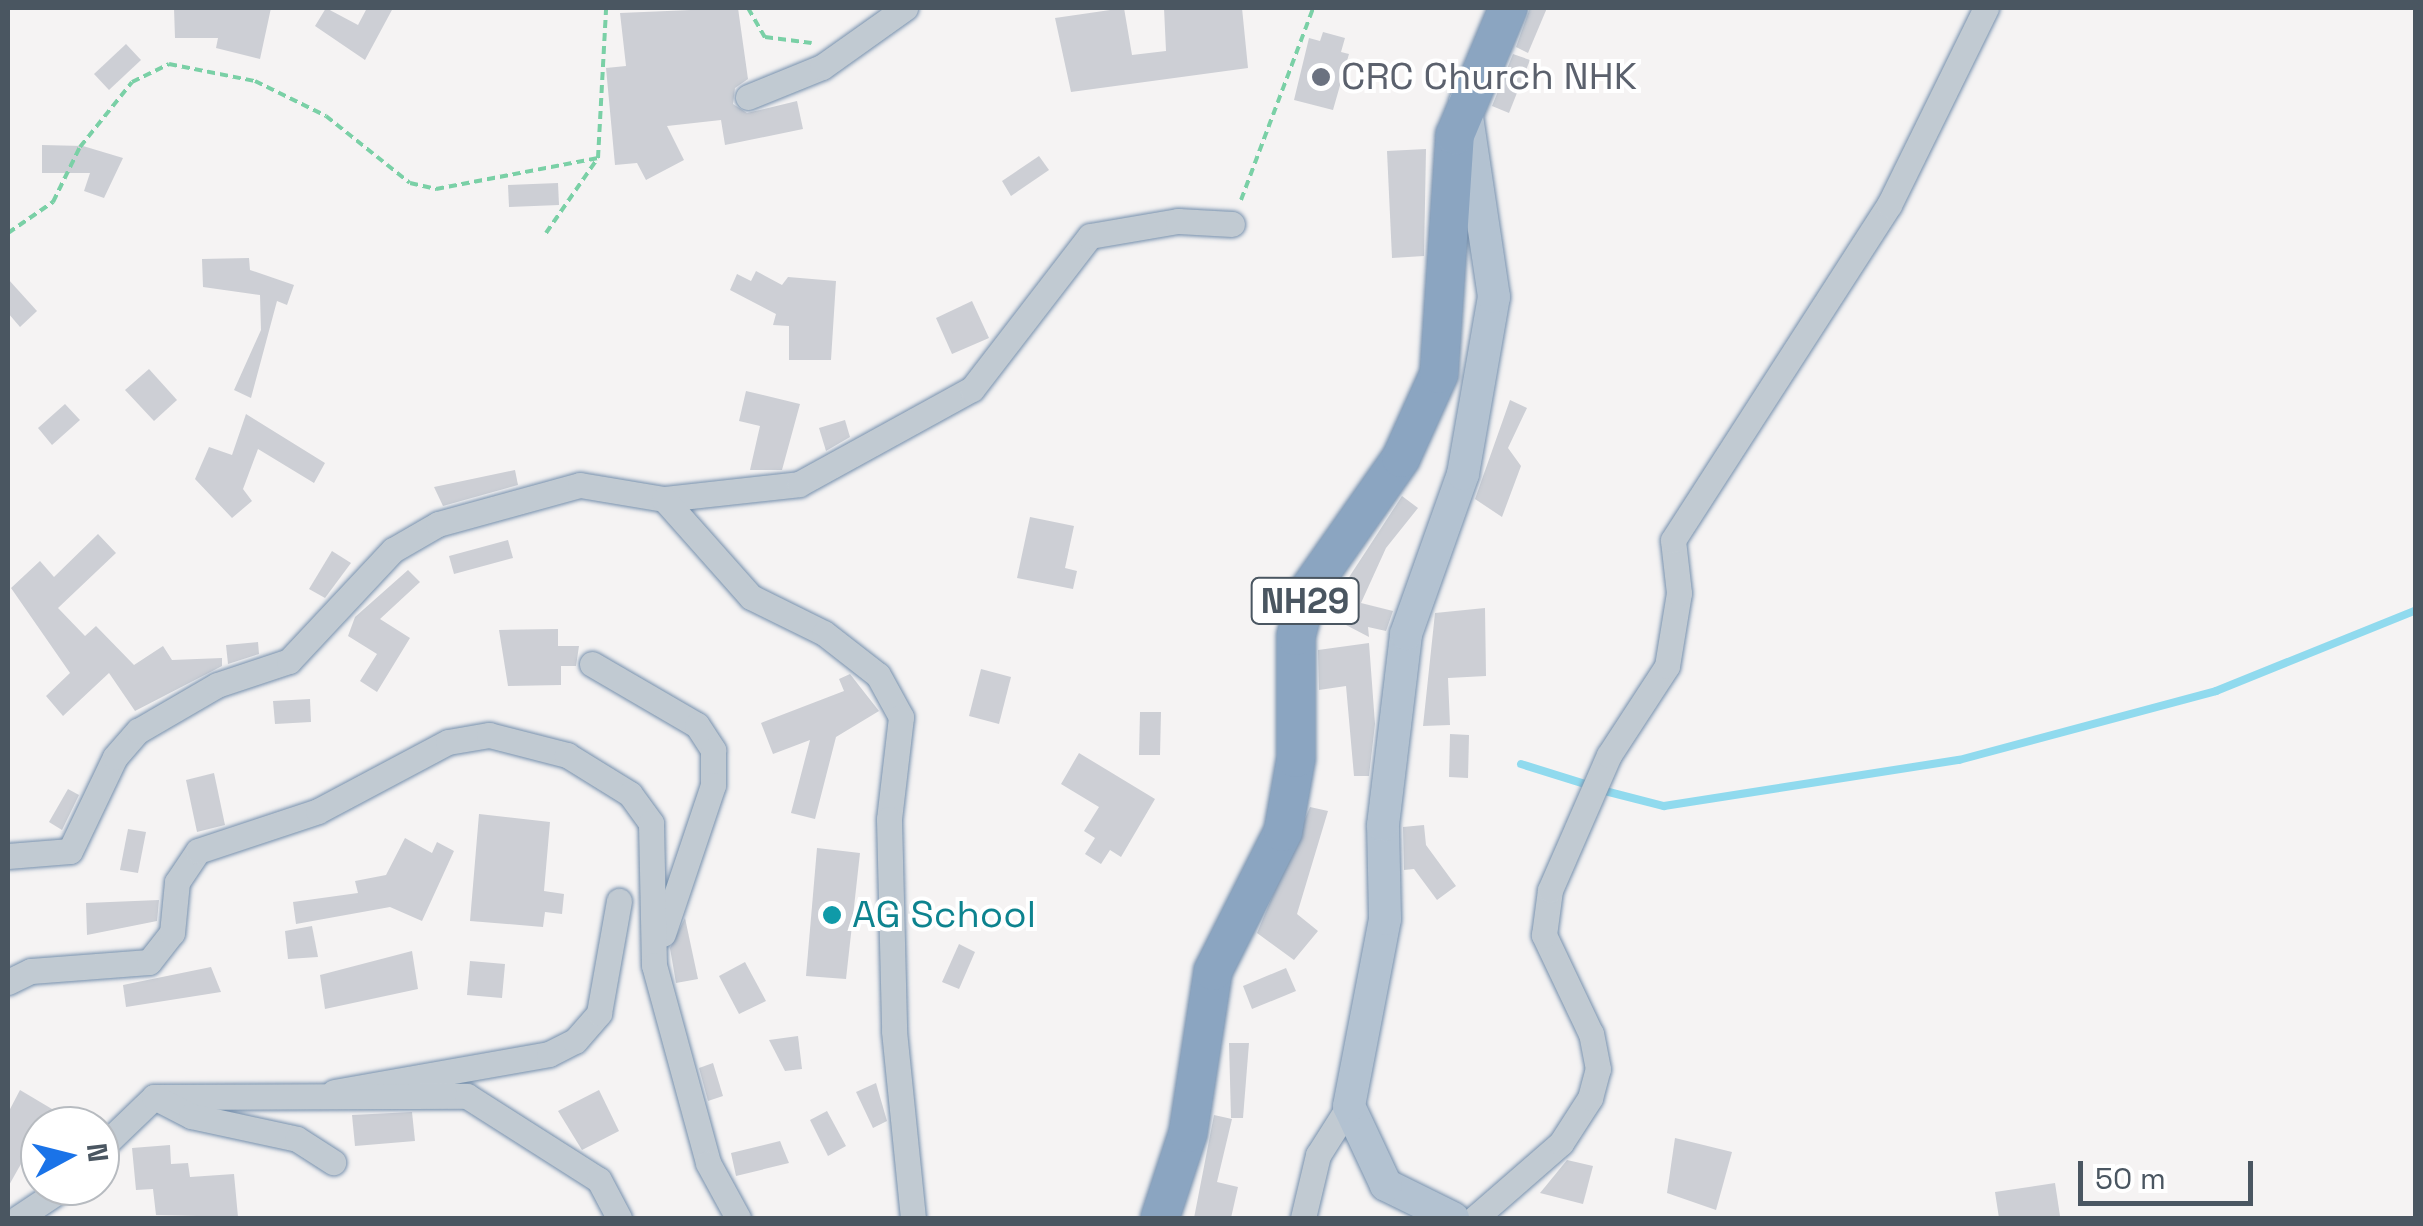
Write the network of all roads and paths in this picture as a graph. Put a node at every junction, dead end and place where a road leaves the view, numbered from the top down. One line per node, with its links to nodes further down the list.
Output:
1 (606, 8): 10 (path)
2 (748, 8): 7 (path)
3 (906, 8): 8 (street)
4 (1313, 8): 11 (path)
5 (1986, 8): 31 (street)
6 (1507, 9): 9 (highway, NH29)
7 (820, 42)
8 (748, 98)
9 (1465, 102): 22 (main road); 28 (highway, NH29)
10 (598, 158): 12 (path); 13 (path)
11 (1232, 224): 14 (street)
12 (8, 233)
13 (546, 233)
14 (664, 498): 16 (street); 27 (street)
15 (592, 664): 18 (street)
16 (8, 856)
17 (618, 901): 21 (street)
18 (654, 965): 19 (street); 26 (street)
19 (8, 982)
20 (154, 1097): 21 (street); 23 (street); 24 (street)
21 (305, 1102): 25 (street)
22 (1349, 1106): 29 (street); 30 (main road)
23 (120, 1129)
24 (333, 1162)
25 (619, 1218)
26 (738, 1218)
27 (913, 1218)
28 (1160, 1218)
29 (1303, 1218)
30 (1453, 1218)
31 (1475, 1218)

